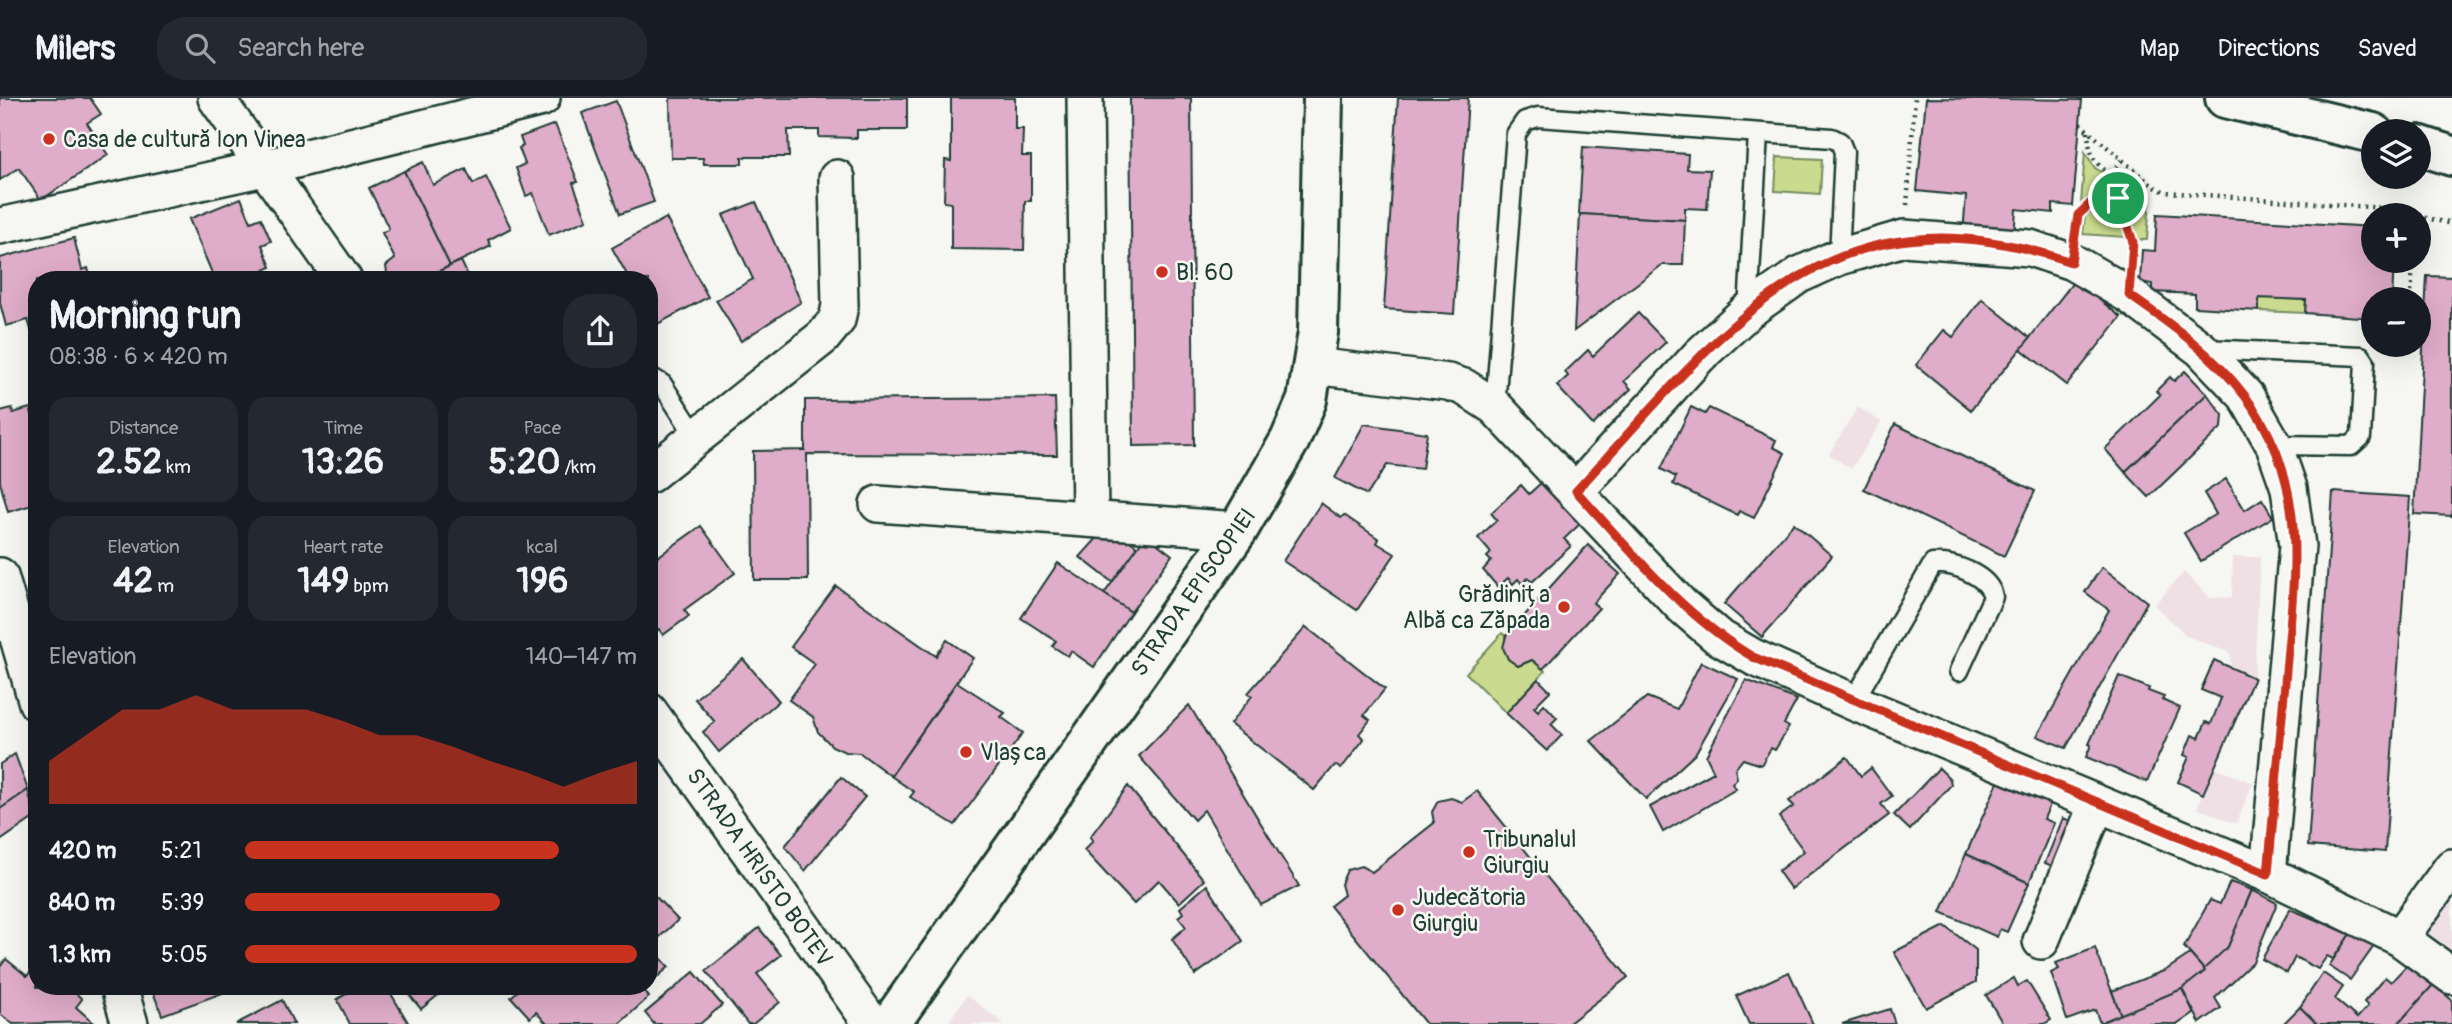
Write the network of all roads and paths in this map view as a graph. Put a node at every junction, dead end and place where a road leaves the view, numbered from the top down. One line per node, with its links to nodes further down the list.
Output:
1 (216, 98): 14 (street)
2 (542, 98): 14 (street)
3 (1085, 98): 39 (street)
4 (1323, 98): 31 (street, STRADA EPISCOPIEI)
5 (1915, 98): 24 (path)
6 (2225, 98): 8 (street)
7 (2080, 124): 9 (path)
8 (2361, 130)
9 (2088, 131): 13 (path); 15 (path)
10 (1758, 134): 25 (lane); 29 (lane); 33 (lane)
11 (2431, 149): 12 (street)
12 (2452, 156)
13 (2122, 160): 15 (path); 16 (path)
14 (264, 168): 23 (street); 27 (street)
15 (2109, 173): 18 (path)
16 (2142, 176): 19 (path); 20 (path)
17 (837, 178): 34 (street)
18 (2105, 190): 19 (path); 26 (path)
19 (2118, 198): 28 (path)
20 (2361, 207)
21 (2431, 219): 22 (path)
22 (2452, 224)
23 (0, 226)
24 (1904, 238): 25 (street); 26 (street)
25 (1839, 257): 29 (street)
26 (2071, 262): 28 (street)
27 (338, 271)
28 (2129, 295): 30 (street)
29 (1748, 310): 37 (street)
30 (2201, 349): 35 (street); 35 (lane)
31 (1313, 366): 33 (street); 40 (street, STRADA EPISCOPIEI)
32 (658, 382): 34 (lane)
33 (1495, 407): 37 (street)
34 (697, 438): 36 (street)
35 (2274, 445): 48 (street)
36 (658, 468)
37 (1576, 491): 44 (street)
38 (878, 504): 39 (street)
39 (1090, 517): 40 (street)
40 (1238, 530): 55 (street, STRADA EPISCOPIEI)
41 (0, 576): 43 (street)
42 (1959, 671): 44 (lane)
43 (28, 672)
44 (1853, 702): 46 (street)
45 (658, 724): 54 (street, STRADA HRISTO BOTEV)
46 (2097, 804): 48 (street); 50 (street)
47 (2452, 867): 49 (street)
48 (2268, 874): 49 (street)
49 (2400, 938): 51 (street)
50 (2042, 941)
51 (2452, 976)
52 (121, 995): 53 (street)
53 (130, 1024)
54 (872, 1024)
55 (890, 1024)

